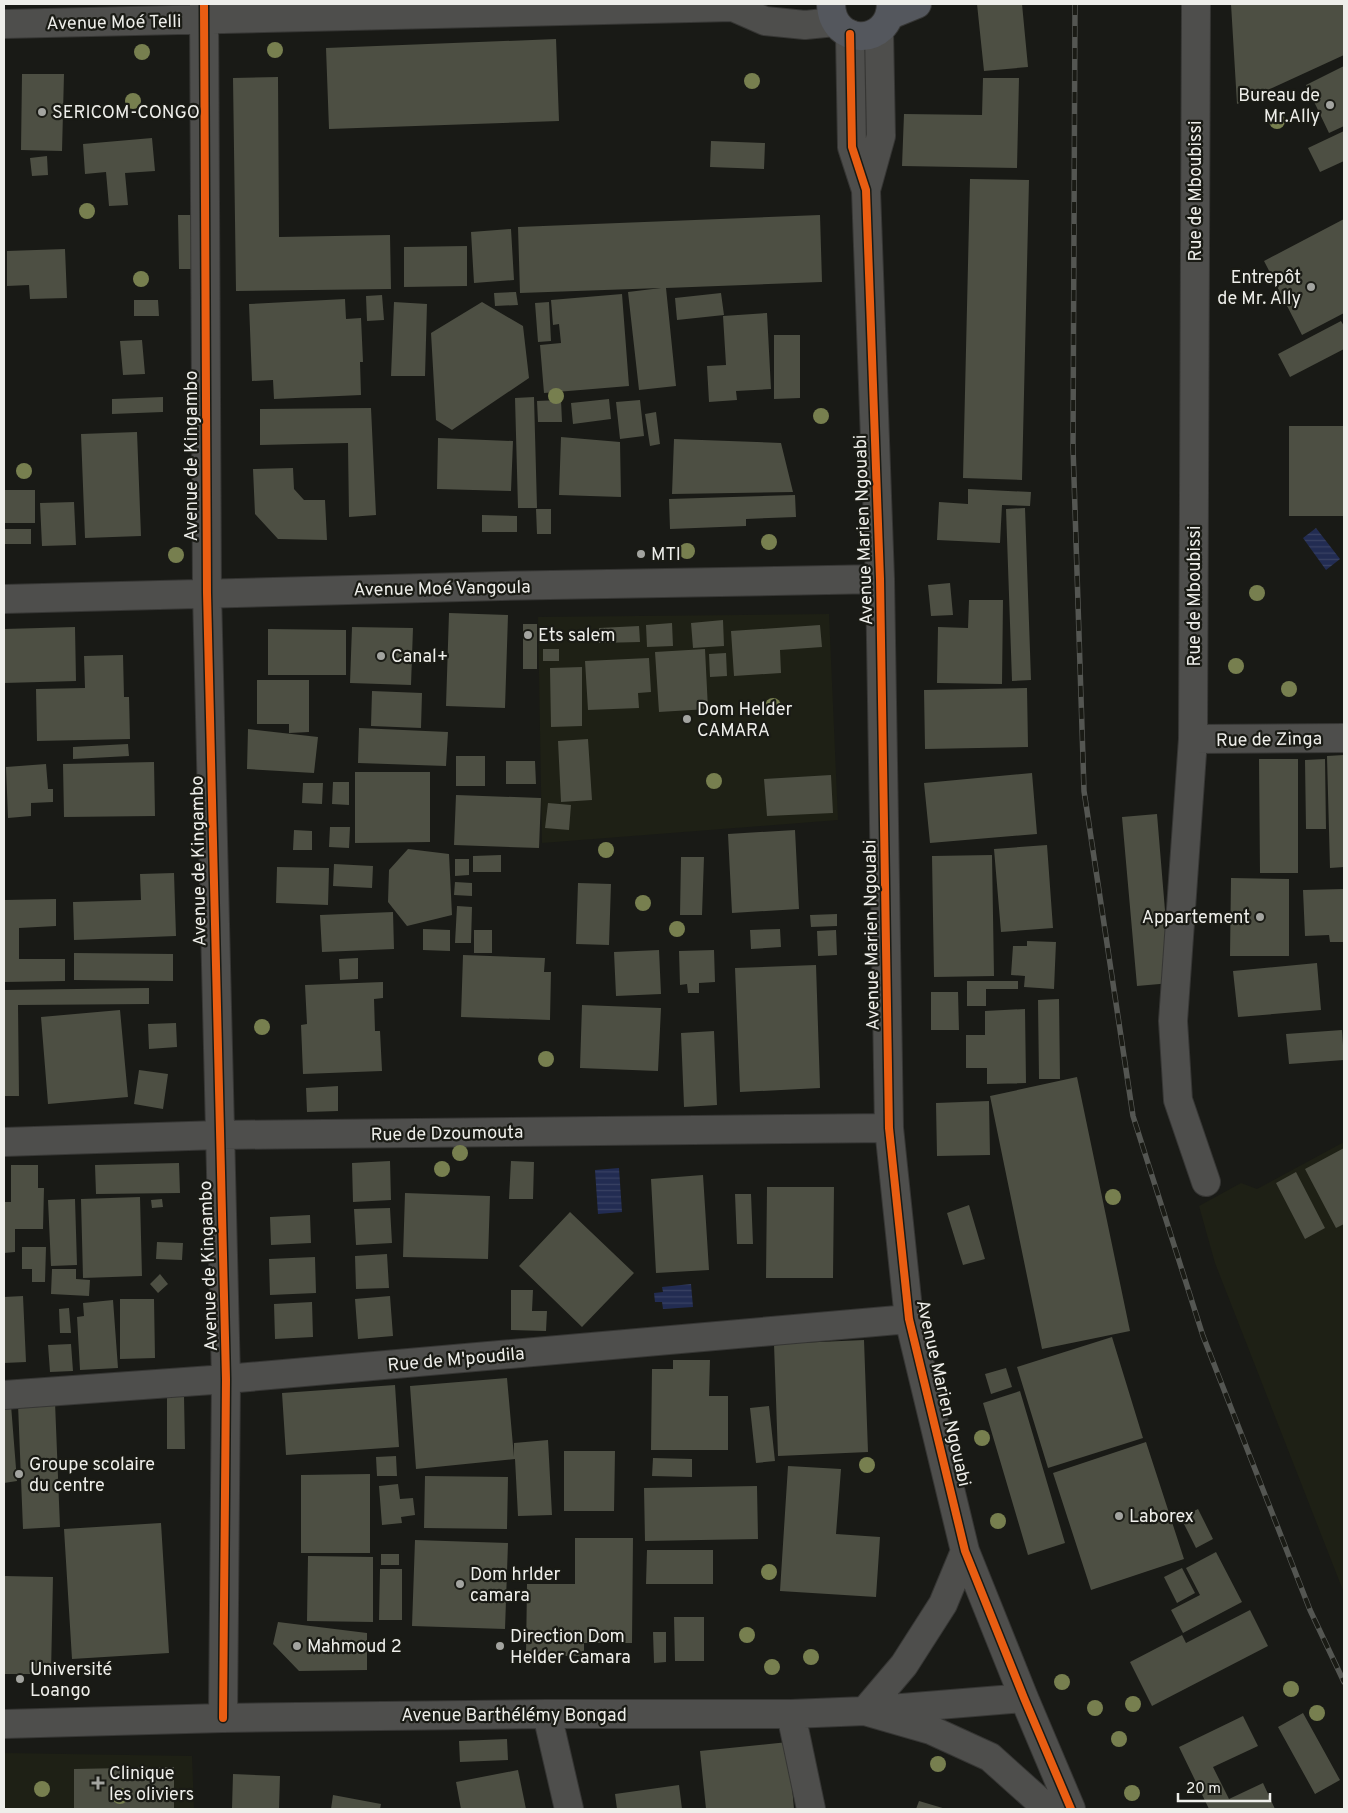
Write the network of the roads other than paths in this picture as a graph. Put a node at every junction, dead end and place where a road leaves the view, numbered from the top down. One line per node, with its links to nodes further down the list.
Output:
1 (918, 4): 5 (highway)
2 (1196, 4): 13 (street, Rue de Mboubissi)
3 (737, 5): 4 (street, Avenue Moé Telli); 6 (street, Avenue Moé Telli)
4 (204, 12): 7 (street, Avenue Moé Telli); 10 (street, Avenue de Kingambo)
5 (887, 17): 6 (highway); 8 (street, Avenue Marien Ngouabi)
6 (839, 20): 8 (street, Avenue Marien Ngouabi)
7 (4, 24)
8 (866, 190): 9 (street, Avenue Marien Ngouabi)
9 (880, 579): 10 (street, Avenue Moé Vangoula); 14 (street, Avenue Marien Ngouabi)
10 (207, 593): 11 (street, Avenue Moé Vangoula); 15 (street, Avenue de Kingambo)
11 (4, 599)
12 (1344, 738): 13 (street, Rue de Zinga)
13 (1193, 739): 17 (street, Rue de Mboubissi)
14 (889, 1128): 15 (street, Rue de Dzoumouta); 18 (street, Avenue Marien Ngouabi)
15 (219, 1135): 16 (street, Rue de Dzoumouta); 19 (street, Avenue de Kingambo)
16 (4, 1142)
17 (1206, 1182)
18 (909, 1319): 19 (street, Rue de M'poudila); 21 (street, Avenue Marien Ngouabi)
19 (226, 1379): 20 (street, Rue de M'poudila); 26 (street, Avenue de Kingambo)
20 (4, 1395)
21 (965, 1551): 22 (street, Avenue Marien Ngouabi); 23 (street)
22 (1024, 1698): 23 (street, Avenue Barthélémy Bongad); 31 (street, Avenue Marien Ngouabi)
23 (865, 1711): 25 (street, Avenue Barthélémy Bongad); 30 (street)
24 (547, 1714): 25 (street, Avenue Barthélémy Bongad); 26 (street, Avenue Barthélémy Bongad); 28 (street)
25 (792, 1714): 29 (street)
26 (223, 1718): 27 (street, Avenue Barthélémy Bongad)
27 (4, 1724)
28 (569, 1809)
29 (811, 1809)
30 (1048, 1809)
31 (1071, 1809)

